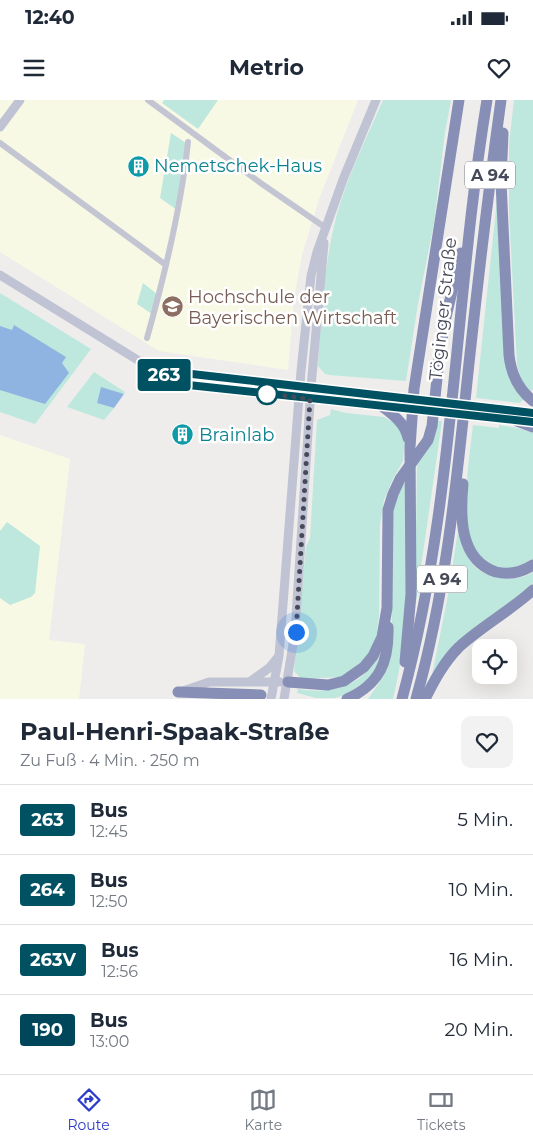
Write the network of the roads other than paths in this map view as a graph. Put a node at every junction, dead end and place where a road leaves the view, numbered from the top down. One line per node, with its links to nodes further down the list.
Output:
1 (20, 100): 8 (main road)
2 (148, 100): 12 (street)
3 (376, 100): 12 (main road)
4 (459, 100): 22 (highway)
5 (487, 100): 11 (highway, Töginger Straße / A 94)
6 (501, 100): 30 (highway, Töginger Straße / A 94)
7 (508, 100): 21 (highway)
8 (0, 127)
9 (188, 142): 13 (street)
10 (0, 143): 13 (street)
11 (470, 220): 35 (highway); 41 (highway, Töginger Straße / A 94)
12 (326, 228): 17 (main road); 18 (main road)
13 (166, 266): 15 (street)
14 (0, 274): 16 (main road)
15 (147, 338)
16 (163, 375): 17 (main road); 19 (main road)
17 (300, 386): 18 (main road); 19 (main road)
18 (311, 387): 20 (main road); 22 (main road)
19 (299, 398): 20 (main road); 32 (main road)
20 (310, 399): 23 (main road); 33 (main road)
21 (533, 401)
22 (413, 405): 23 (main road); 24 (main road); 29 (highway)
23 (382, 406): 29 (highway)
24 (426, 406): 25 (main road); 26 (main road)
25 (533, 413)
26 (517, 421): 27 (main road); 28 (highway)
27 (533, 422)
28 (533, 427)
29 (410, 447): 41 (highway)
30 (459, 458): 31 (highway); 48 (highway, Töginger Straße / A 94)
31 (533, 565)
32 (285, 582): 33 (main road); 36 (main road)
33 (299, 583): 39 (main road)
34 (533, 590): 49 (highway)
35 (388, 608): 39 (highway); 40 (highway)
36 (279, 656): 37 (main road); 38 (main road)
37 (250, 682): 38 (main road); 42 (main road)
38 (275, 682): 39 (main road); 43 (main road)
39 (288, 682): 44 (main road)
40 (372, 684): 45 (highway); 46 (highway)
41 (406, 686): 47 (highway, Töginger Straße / A 94)
42 (178, 692): 43 (highway)
43 (266, 697)
44 (284, 699)
45 (347, 699)
46 (362, 699)
47 (402, 699)
48 (416, 699)
49 (425, 699)

